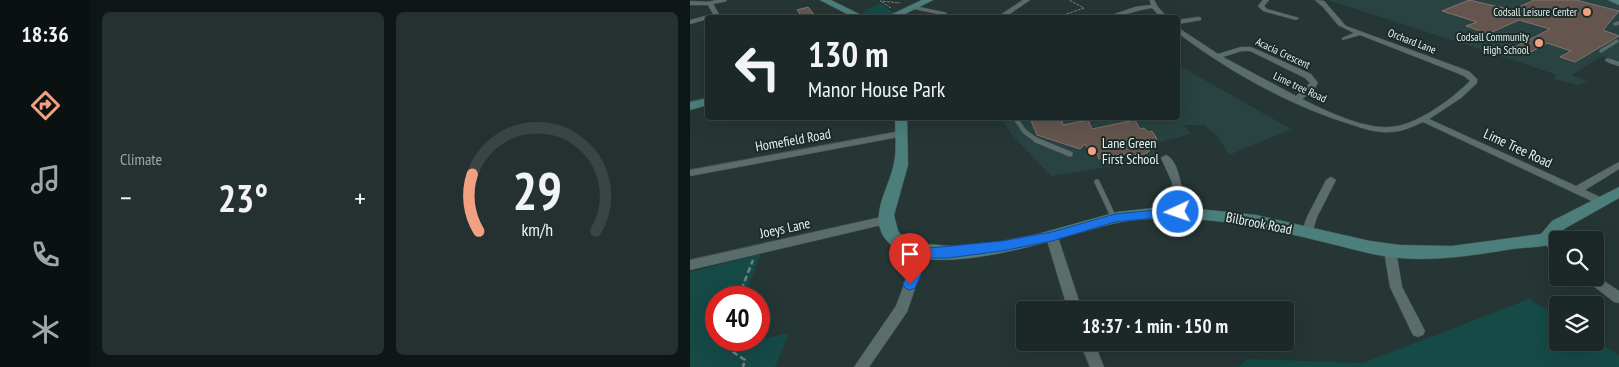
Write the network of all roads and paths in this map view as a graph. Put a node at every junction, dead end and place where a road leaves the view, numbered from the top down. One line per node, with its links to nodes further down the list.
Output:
1 (725, 0): 10 (lane)
2 (824, 0): 17 (street)
3 (928, 0): 13 (street)
4 (1027, 0): 18 (street)
5 (1069, 0): 19 (path)
6 (1266, 0): 22 (street)
7 (1318, 0): 28 (street, Orchard Lane)
8 (1612, 0): 9 (street)
9 (1619, 2)
10 (708, 3): 12 (street); 16 (street)
11 (1153, 3): 20 (street); 21 (street)
12 (690, 4)
13 (908, 4): 14 (street); 14 (path); 15 (lane)
14 (890, 13)
15 (945, 14)
16 (717, 15)
17 (856, 15)
18 (1004, 15)
19 (1064, 15)
20 (1116, 15)
21 (1163, 15)
22 (1296, 18)
23 (705, 19): 25 (street)
24 (1199, 19): 26 (street)
25 (690, 22)
26 (1180, 22)
27 (1180, 31): 32 (street, Lime tree Road)
28 (1360, 33): 29 (street); 38 (street, Orchard Lane)
29 (1344, 39)
30 (1619, 41): 31 (lane)
31 (1601, 51)
32 (1216, 57): 35 (street, Lime tree Road); 35 (street, Acacia Crescent)
33 (1607, 60): 34 (lane)
34 (1619, 64)
35 (1297, 99): 38 (street, Lime tree Road)
36 (705, 102): 37 (street)
37 (690, 106)
38 (1423, 119): 48 (street, Lime Tree Road)
39 (900, 120): 41 (street)
40 (1016, 120): 42 (lane)
41 (901, 134): 45 (street, Homefield Road); 53 (street)
42 (1070, 154)
43 (1166, 158): 51 (street)
44 (1619, 165): 48 (street)
45 (690, 173)
46 (1331, 180): 55 (street)
47 (1097, 182): 52 (lane)
48 (1577, 190): 50 (street, Lime Tree Road)
49 (1619, 192): 50 (street, Bilbrook Road)
50 (1602, 202): 54 (street, Bilbrook Road)
51 (1178, 212): 52 (street, Bilbrook Road); 55 (street, Bilbrook Road)
52 (1115, 218): 56 (street, Bilbrook Road)
53 (886, 220): 58 (street, Joeys Lane); 60 (street, Bilbrook Road)
54 (1556, 231)
55 (1307, 233): 59 (street, Bilbrook Road)
56 (1052, 237): 60 (street, Bilbrook Road); 65 (street)
57 (1549, 244): 59 (street, Bilbrook Road)
58 (758, 250): 61 (street, Joeys Lane); 62 (path)
59 (1390, 251): 66 (street)
60 (924, 253): 71 (street)
61 (690, 265)
62 (743, 286)
63 (1602, 286): 64 (street)
64 (1619, 298)
65 (1071, 301)
66 (1418, 331)
67 (732, 351): 70 (path)
68 (1089, 351): 69 (street)
69 (1093, 366)
70 (743, 367)
71 (861, 367)

